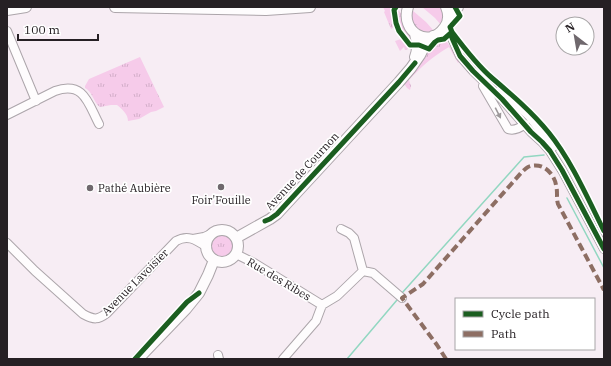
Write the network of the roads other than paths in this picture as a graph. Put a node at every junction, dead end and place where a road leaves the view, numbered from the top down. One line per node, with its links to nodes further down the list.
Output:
1 (26, 7): 7 (main road)
2 (115, 7): 3 (main road)
3 (305, 7): 4 (main road)
4 (310, 7)
5 (458, 7): 8 (main road)
6 (405, 9): 10 (main road)
7 (7, 10)
8 (447, 16): 11 (main road, Avenue de Cournon); 13 (street)
9 (7, 31): 15 (street)
10 (415, 34): 11 (main road); 19 (main road, Avenue de Cournon)
11 (436, 35): 13 (street); 19 (main road, Avenue de Cournon)
12 (7, 45): 15 (street)
13 (455, 45): 14 (street); 24 (street)
14 (481, 80): 18 (street); 18 (street, one-way to 18)
15 (34, 102): 16 (street); 17 (street)
16 (7, 115)
17 (99, 124)
18 (527, 126): 27 (street)
19 (265, 221): 22 (main road, Avenue de Cournon)
20 (342, 229): 30 (street)
21 (212, 234): 22 (main road); 23 (street, Avenue Lavoisier); 26 (main road)
22 (236, 238): 28 (main road)
23 (193, 239): 25 (street, Avenue Lavoisier); 26 (street)
24 (604, 239)
25 (7, 243)
26 (206, 247): 29 (main road)
27 (604, 249)
28 (236, 254): 29 (main road); 32 (street, Rue des Ribes)
29 (214, 260): 33 (main road)
30 (363, 271): 31 (street); 32 (street, Rue des Ribes)
31 (402, 298)
32 (322, 306): 34 (street, Rue des Ribes)
33 (138, 359)
34 (283, 359)

